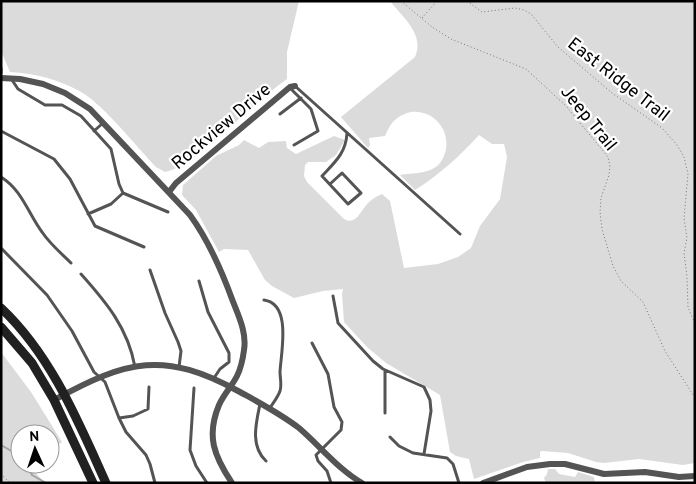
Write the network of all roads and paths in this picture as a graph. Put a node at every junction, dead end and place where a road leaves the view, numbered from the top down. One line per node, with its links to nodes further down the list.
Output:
1 (401, 1): 4 (path, Jeep Trail)
2 (437, 1): 4 (path)
3 (467, 1): 34 (path, East Ridge Trail)
4 (422, 19): 46 (path, Jeep Trail)
5 (1, 68): 6 (lane)
6 (1, 73)
7 (1, 78): 8 (street)
8 (12, 79): 12 (street); 14 (lane)
9 (292, 86): 10 (lane); 15 (lane); 19 (street, Rockview Drive)
10 (301, 98): 11 (lane); 16 (lane)
11 (280, 114)
12 (104, 122): 14 (lane); 19 (street)
13 (1, 131): 22 (lane)
14 (94, 131): 20 (lane)
15 (347, 132): 18 (lane); 23 (lane)
16 (294, 145)
17 (1, 177): 26 (lane)
18 (330, 184): 18 (lane)
19 (169, 192): 42 (street)
20 (123, 193): 21 (lane); 22 (lane)
21 (168, 212)
22 (88, 214): 24 (lane)
23 (460, 234)
24 (144, 247)
25 (1, 248): 40 (lane)
26 (71, 263)
27 (150, 270): 38 (lane)
28 (81, 274): 37 (lane)
29 (200, 281): 41 (lane)
30 (333, 296): 39 (lane)
31 (264, 300): 49 (lane)
32 (1, 308): 33 (street)
33 (15, 323): 35 (street); 45 (street)
34 (695, 324)
35 (3, 329): 47 (street)
36 (312, 343): 53 (lane)
37 (135, 367): 38 (street); 40 (street)
38 (179, 367): 41 (street)
39 (385, 370): 50 (lane); 54 (lane)
40 (99, 377): 45 (street); 51 (lane)
41 (214, 378): 42 (street)
42 (230, 386): 48 (street); 64 (street)
43 (149, 387): 51 (lane)
44 (194, 388): 63 (lane)
45 (64, 394): 47 (street); 61 (street)
46 (695, 398)
47 (54, 400): 60 (street)
48 (260, 403): 49 (street); 55 (lane)
49 (270, 408): 53 (street)
50 (385, 413)
51 (119, 418): 62 (lane)
52 (390, 437): 54 (lane)
53 (322, 450): 65 (lane); 66 (street)
54 (424, 454): 67 (lane)
55 (266, 460)
56 (1, 474): 59 (path)
57 (695, 476): 58 (street)
58 (505, 479): 68 (street)
59 (10, 483)
60 (93, 483)
61 (106, 483)
62 (155, 483)
63 (207, 483)
64 (232, 483)
65 (330, 483)
66 (362, 483)
67 (459, 483)
68 (483, 483)

